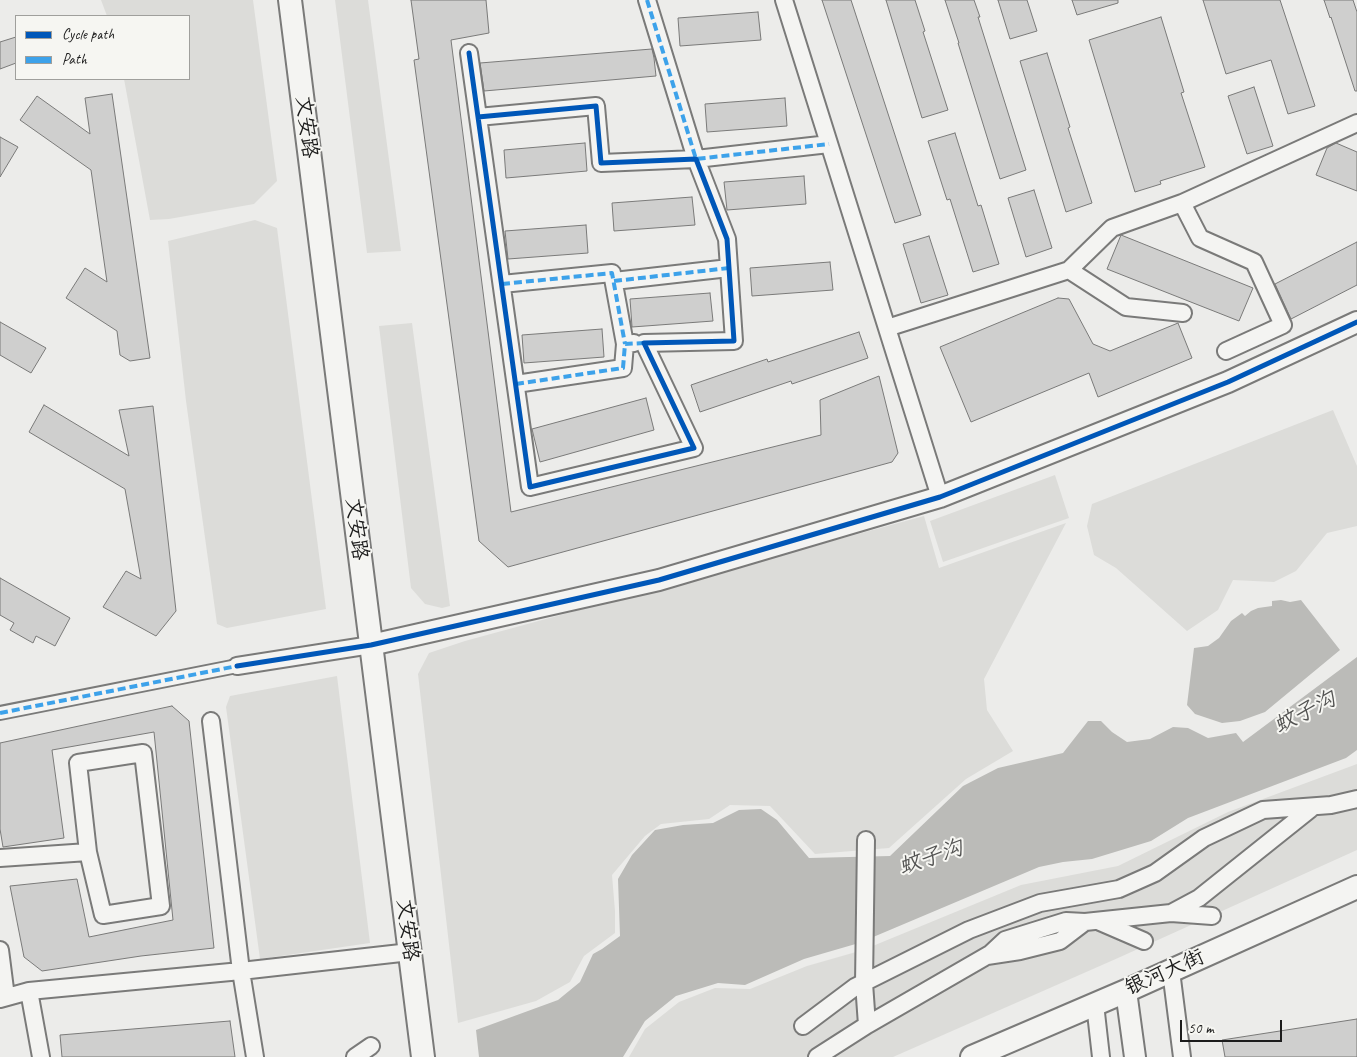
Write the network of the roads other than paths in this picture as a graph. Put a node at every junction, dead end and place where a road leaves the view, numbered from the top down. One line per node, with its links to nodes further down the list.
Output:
1 (290, 0): 22 (main road, 文安路)
2 (647, 0): 8 (street)
3 (784, 0): 7 (street)
4 (469, 53): 5 (street)
5 (478, 117): 8 (street); 13 (street)
6 (1357, 123): 9 (street)
7 (829, 144): 8 (street); 16 (street)
8 (696, 159): 10 (street)
9 (1182, 203): 11 (street); 19 (street)
10 (729, 268): 12 (street); 17 (street)
11 (1069, 270): 14 (street); 16 (street)
12 (614, 280): 13 (street); 18 (street)
13 (502, 284): 20 (street)
14 (1183, 313)
15 (1357, 322): 21 (street)
16 (887, 328): 21 (street)
17 (644, 343): 18 (street); 20 (street)
18 (625, 344): 20 (street)
19 (1226, 351)
20 (516, 384)
21 (940, 496): 22 (street)
22 (371, 644): 23 (street); 37 (main road, 文安路)
23 (237, 666): 24 (street)
24 (0, 713)
25 (212, 721): 38 (street)
26 (1357, 799): 27 (street)
27 (1313, 806): 32 (street); 40 (street)
28 (866, 840): 40 (street)
29 (88, 852): 29 (street); 30 (street)
30 (0, 858)
31 (1357, 887): 39 (main road, 银河大街)
32 (1171, 913): 33 (street); 34 (street)
33 (1212, 916)
34 (1092, 922): 35 (street); 45 (street)
35 (1144, 941)
36 (0, 950): 43 (street)
37 (410, 952): 38 (street); 51 (main road, 文安路)
38 (241, 971): 41 (street); 49 (street)
39 (1171, 971): 42 (main road, 银河大街); 56 (street)
40 (864, 983): 45 (street); 46 (street)
41 (29, 991): 43 (street); 48 (street)
42 (1126, 991): 44 (main road, 银河大街); 55 (street)
43 (3, 998)
44 (1095, 1004): 53 (main road, 银河大街); 54 (street)
45 (866, 1025): 52 (street)
46 (803, 1026)
47 (371, 1046): 50 (street)
48 (41, 1057)
49 (255, 1057)
50 (355, 1057)
51 (423, 1057)
52 (817, 1057)
53 (972, 1057)
54 (1101, 1057)
55 (1135, 1057)
56 (1182, 1057)

